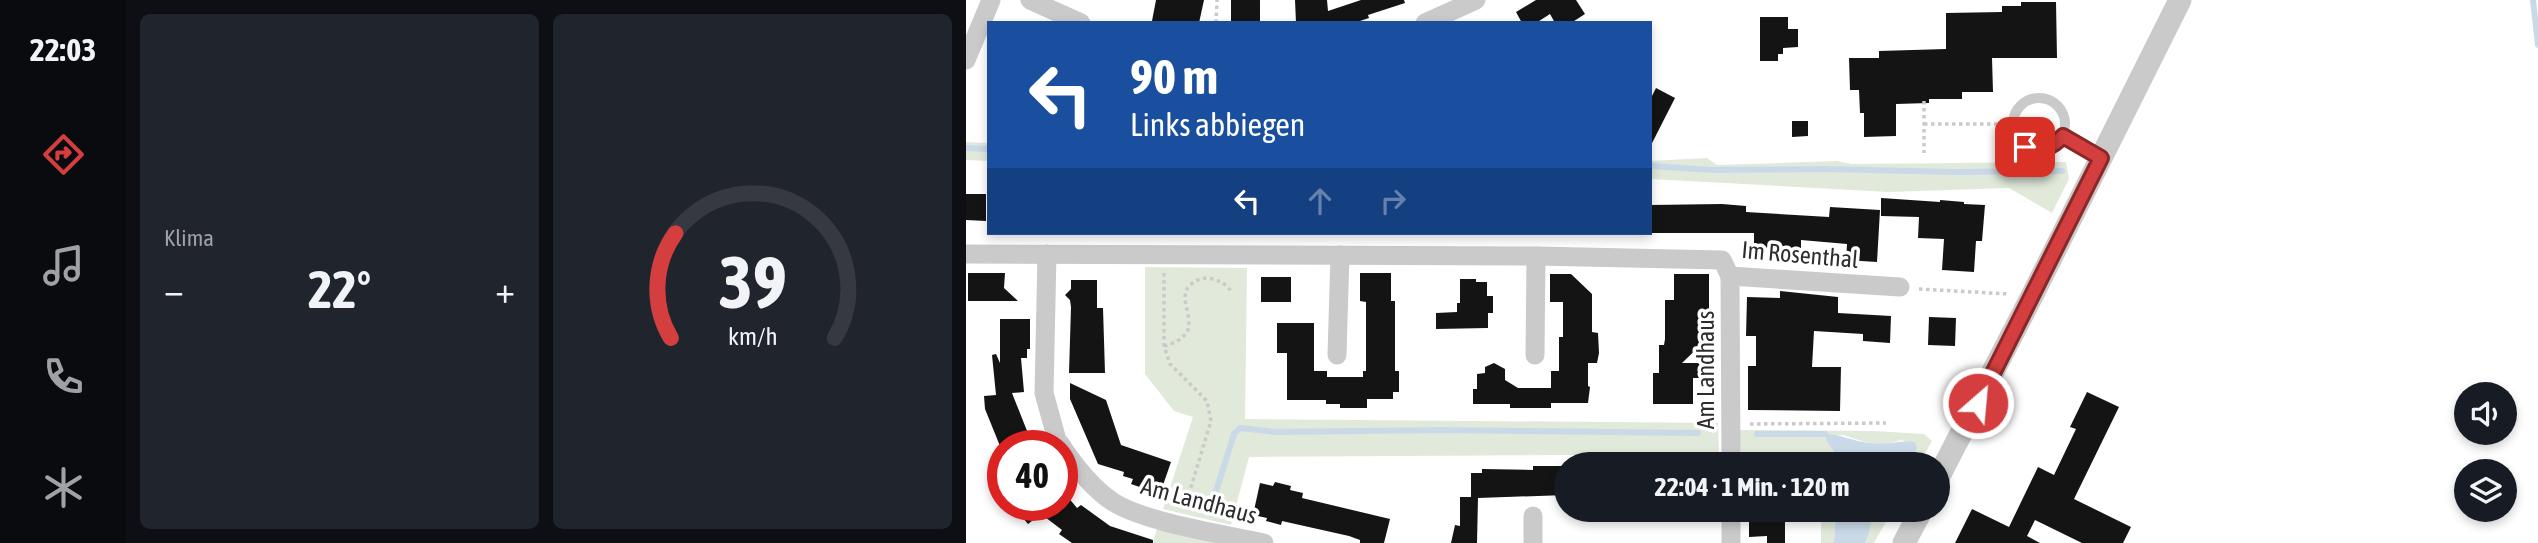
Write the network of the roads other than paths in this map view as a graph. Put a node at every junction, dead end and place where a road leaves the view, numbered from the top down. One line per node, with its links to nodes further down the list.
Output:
1 (991, 0): 7 (street)
2 (1030, 0): 5 (street)
3 (1476, 0): 6 (street)
4 (2180, 0): 9 (street)
5 (1077, 21)
6 (1429, 21)
7 (966, 60)
8 (2063, 136): 8 (lane); 9 (lane)
9 (2101, 158): 20 (street)
10 (966, 254): 11 (street, Im Rosenthal)
11 (1047, 254): 12 (street, Im Rosenthal); 18 (street, Am Landhaus)
12 (1340, 255): 13 (street, Im Rosenthal); 16 (street)
13 (1536, 256): 14 (street, Im Rosenthal); 17 (street)
14 (1731, 276): 15 (street, Im Rosenthal); 19 (street, Am Landhaus)
15 (1900, 287)
16 (1338, 355)
17 (1535, 355)
18 (1054, 430)
19 (1731, 452)
20 (1950, 455)
21 (1078, 470): 25 (street, Am Landhaus)
22 (1533, 516): 26 (street)
23 (1731, 522): 27 (street)
24 (1915, 522): 28 (street)
25 (1264, 543)
26 (1533, 543)
27 (1731, 543)
28 (1904, 543)

